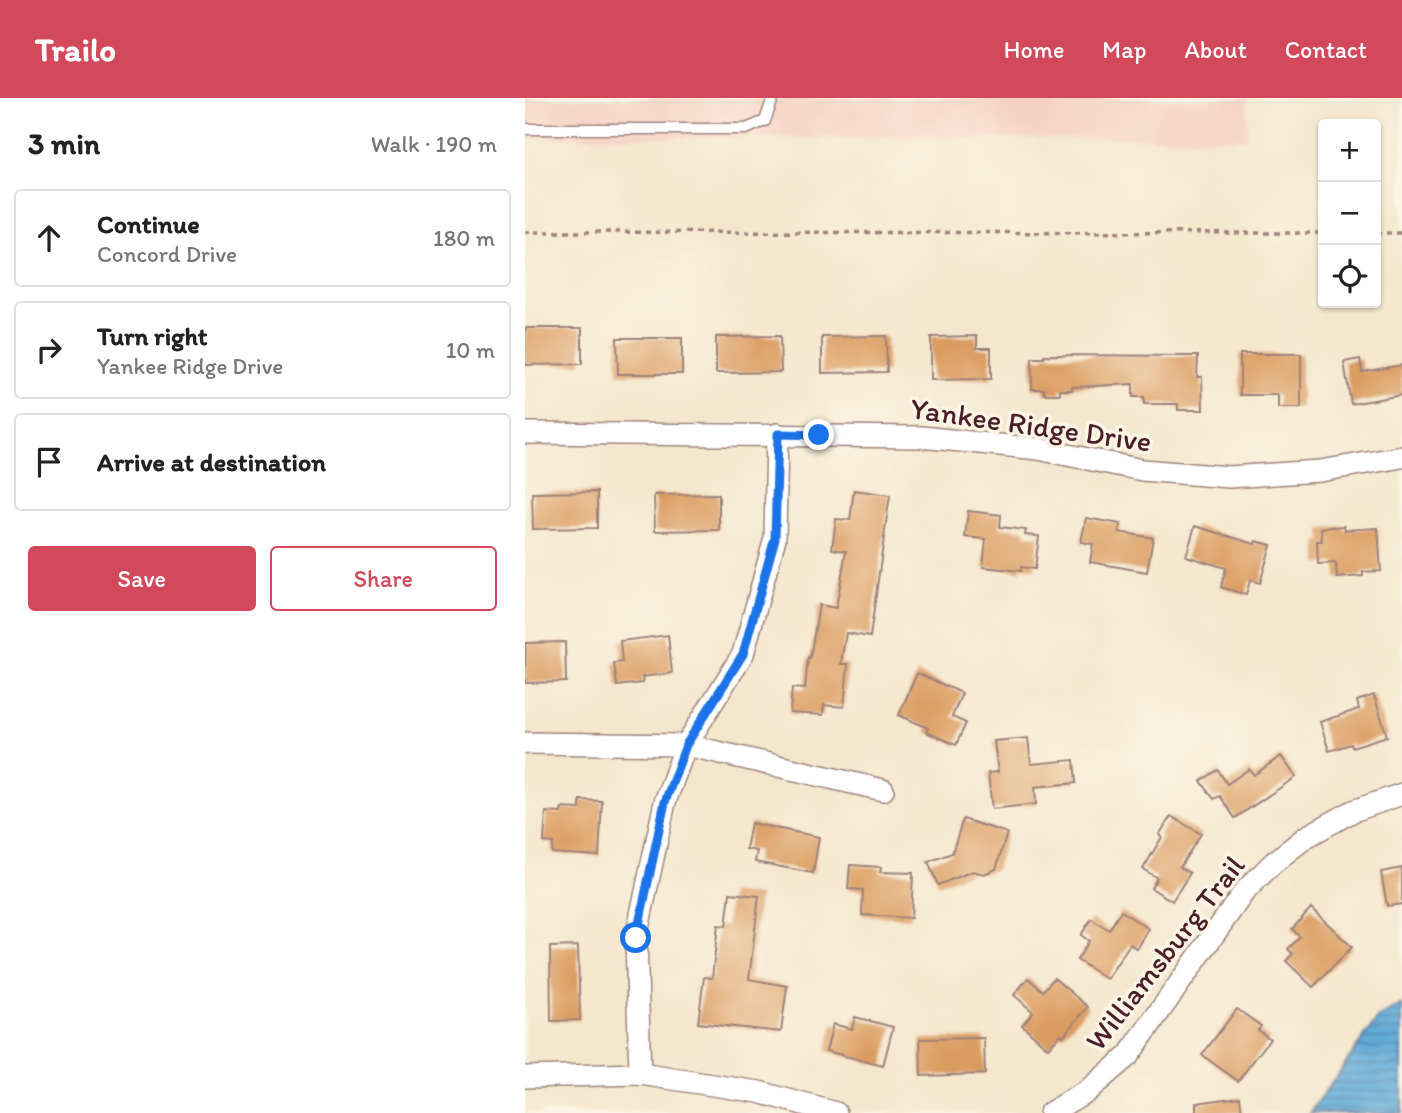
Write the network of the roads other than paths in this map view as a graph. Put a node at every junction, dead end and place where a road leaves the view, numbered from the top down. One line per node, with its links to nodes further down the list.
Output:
1 (773, 98): 2 (lane)
2 (525, 129)
3 (525, 433): 4 (street, Yankee Ridge Drive)
4 (778, 434): 5 (street, Yankee Ridge Drive); 7 (street)
5 (1402, 457)
6 (525, 743): 7 (street)
7 (686, 745): 8 (street); 10 (street)
8 (883, 790)
9 (1402, 794): 13 (street, Williamsburg Trail)
10 (640, 1074): 11 (street); 12 (street)
11 (525, 1077)
12 (836, 1113)
13 (1050, 1113)

